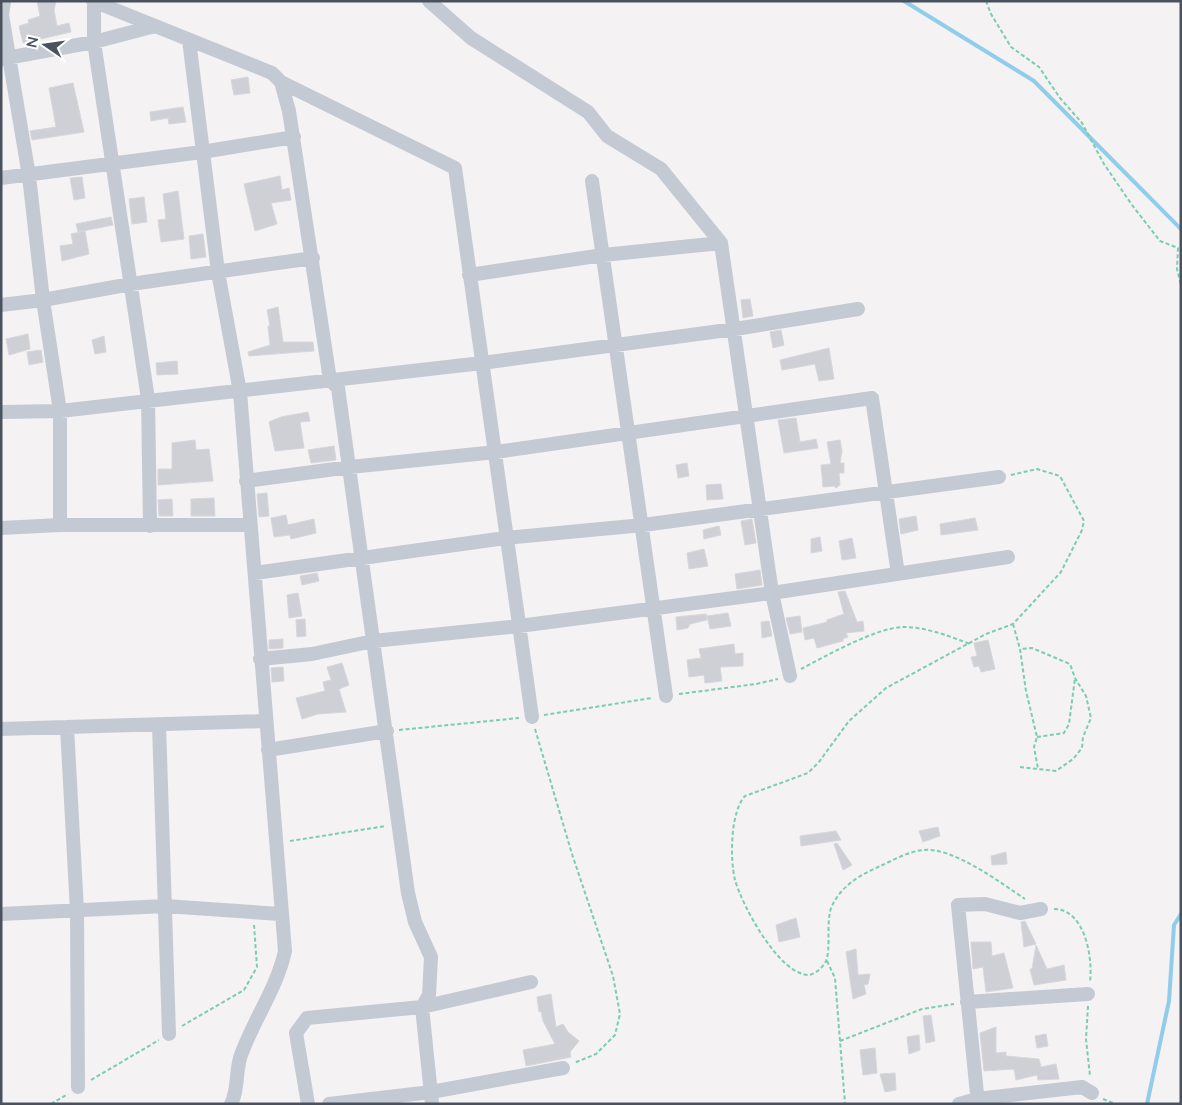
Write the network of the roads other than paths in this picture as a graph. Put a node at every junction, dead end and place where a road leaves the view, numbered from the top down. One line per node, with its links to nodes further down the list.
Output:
1 (4, 1): 7 (street)
2 (94, 1): 4 (street); 6 (street)
3 (429, 1): 15 (street)
4 (155, 26): 5 (street); 6 (street)
5 (189, 40): 8 (street); 10 (street)
6 (94, 42): 7 (street); 11 (street)
7 (5, 59): 12 (street)
8 (281, 82): 9 (street); 19 (street)
9 (294, 138): 10 (street); 17 (street)
10 (202, 152): 11 (street); 18 (street)
11 (113, 164): 12 (street); 20 (street)
12 (29, 176): 13 (street); 21 (street)
13 (1, 178)
14 (592, 181): 16 (street)
15 (721, 243): 16 (street); 24 (street)
16 (603, 255): 19 (street); 25 (street)
17 (313, 258): 18 (street); 27 (street)
18 (218, 272): 20 (street); 28 (street)
19 (470, 275): 26 (street)
20 (131, 284): 21 (street); 29 (street)
21 (42, 300): 22 (street); 30 (street)
22 (1, 305)
23 (858, 309): 24 (street)
24 (735, 329): 25 (street); 32 (street)
25 (617, 345): 26 (street); 33 (street)
26 (482, 363): 27 (street); 34 (street)
27 (330, 380): 28 (street); 35 (street)
28 (240, 392): 29 (street); 37 (street)
29 (148, 399): 30 (street); 43 (street)
30 (60, 411): 31 (street); 42 (street)
31 (1, 412)
32 (746, 416): 33 (street); 38 (street); 39 (street)
33 (630, 433): 34 (street); 41 (street)
34 (496, 452): 35 (street); 45 (street)
35 (350, 467): 37 (street); 46 (street)
36 (998, 477): 38 (street)
37 (246, 481): 40 (street)
38 (886, 494): 39 (street); 49 (street)
39 (760, 510): 41 (street); 50 (street)
40 (250, 525): 43 (street); 48 (street)
41 (643, 525): 45 (street); 51 (street)
42 (60, 526): 43 (street); 44 (street)
43 (150, 526)
44 (1, 528)
45 (505, 538): 46 (street); 52 (street)
46 (363, 557): 48 (street); 53 (street)
47 (1008, 557): 49 (street)
48 (255, 573): 54 (street)
49 (898, 574): 50 (street)
50 (772, 594): 51 (street); 55 (street)
51 (654, 608): 52 (street); 56 (street)
52 (519, 626): 53 (street); 57 (street)
53 (373, 641): 54 (street); 62 (street)
54 (260, 659): 58 (street)
55 (790, 676)
56 (666, 696)
57 (532, 717)
58 (265, 721): 59 (street); 63 (street)
59 (159, 725): 60 (street); 64 (street)
60 (67, 727): 61 (street); 66 (street)
61 (1, 728)
62 (387, 731): 63 (street); 72 (street)
63 (268, 750): 68 (street)
64 (165, 906): 66 (street); 68 (street); 73 (street)
65 (1041, 909): 71 (street)
66 (77, 911): 67 (street); 75 (street)
67 (1, 914)
68 (280, 914): 79 (street)
69 (530, 982): 72 (street)
70 (1088, 994): 71 (street)
71 (967, 1002): 78 (street)
72 (422, 1006): 77 (street); 80 (street)
73 (169, 1034)
74 (563, 1068): 77 (street)
75 (78, 1087)
76 (1092, 1093): 78 (street)
77 (431, 1098): 81 (street)
78 (978, 1102): 82 (street)
79 (231, 1104)
80 (308, 1104)
81 (329, 1104)
82 (959, 1104)

